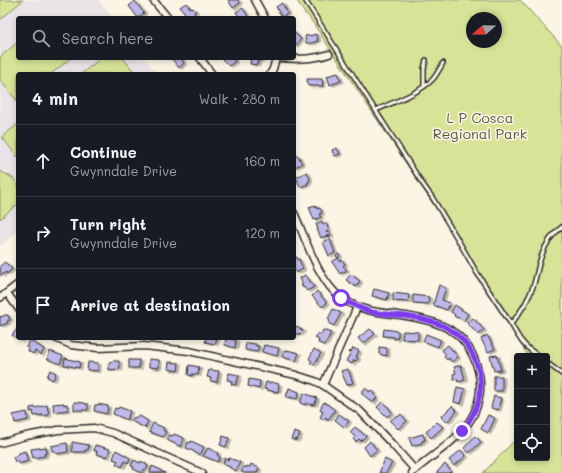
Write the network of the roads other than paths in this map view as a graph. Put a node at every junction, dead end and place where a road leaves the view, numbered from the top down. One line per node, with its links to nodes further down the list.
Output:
1 (153, 0): 4 (street)
2 (255, 0): 5 (street)
3 (305, 0): 15 (lane)
4 (166, 16)
5 (264, 16)
6 (329, 54): 7 (street)
7 (296, 58)
8 (202, 60): 12 (street)
9 (275, 60): 13 (street)
10 (426, 60): 14 (lane)
11 (443, 63): 14 (lane)
12 (210, 72)
13 (271, 72)
14 (424, 86): 15 (lane)
15 (376, 110): 23 (lane)
16 (296, 218): 22 (street)
17 (562, 227): 23 (lane)
18 (16, 286): 19 (street)
19 (7, 293): 20 (street); 21 (street)
20 (0, 298)
21 (16, 305)
22 (357, 307): 28 (street); 30 (street)
23 (512, 324): 25 (lane)
24 (60, 340): 28 (street)
25 (534, 353)
26 (550, 365): 27 (lane)
27 (562, 374)
28 (323, 385): 30 (street)
29 (0, 443): 31 (street)
30 (414, 472)
31 (202, 473)

